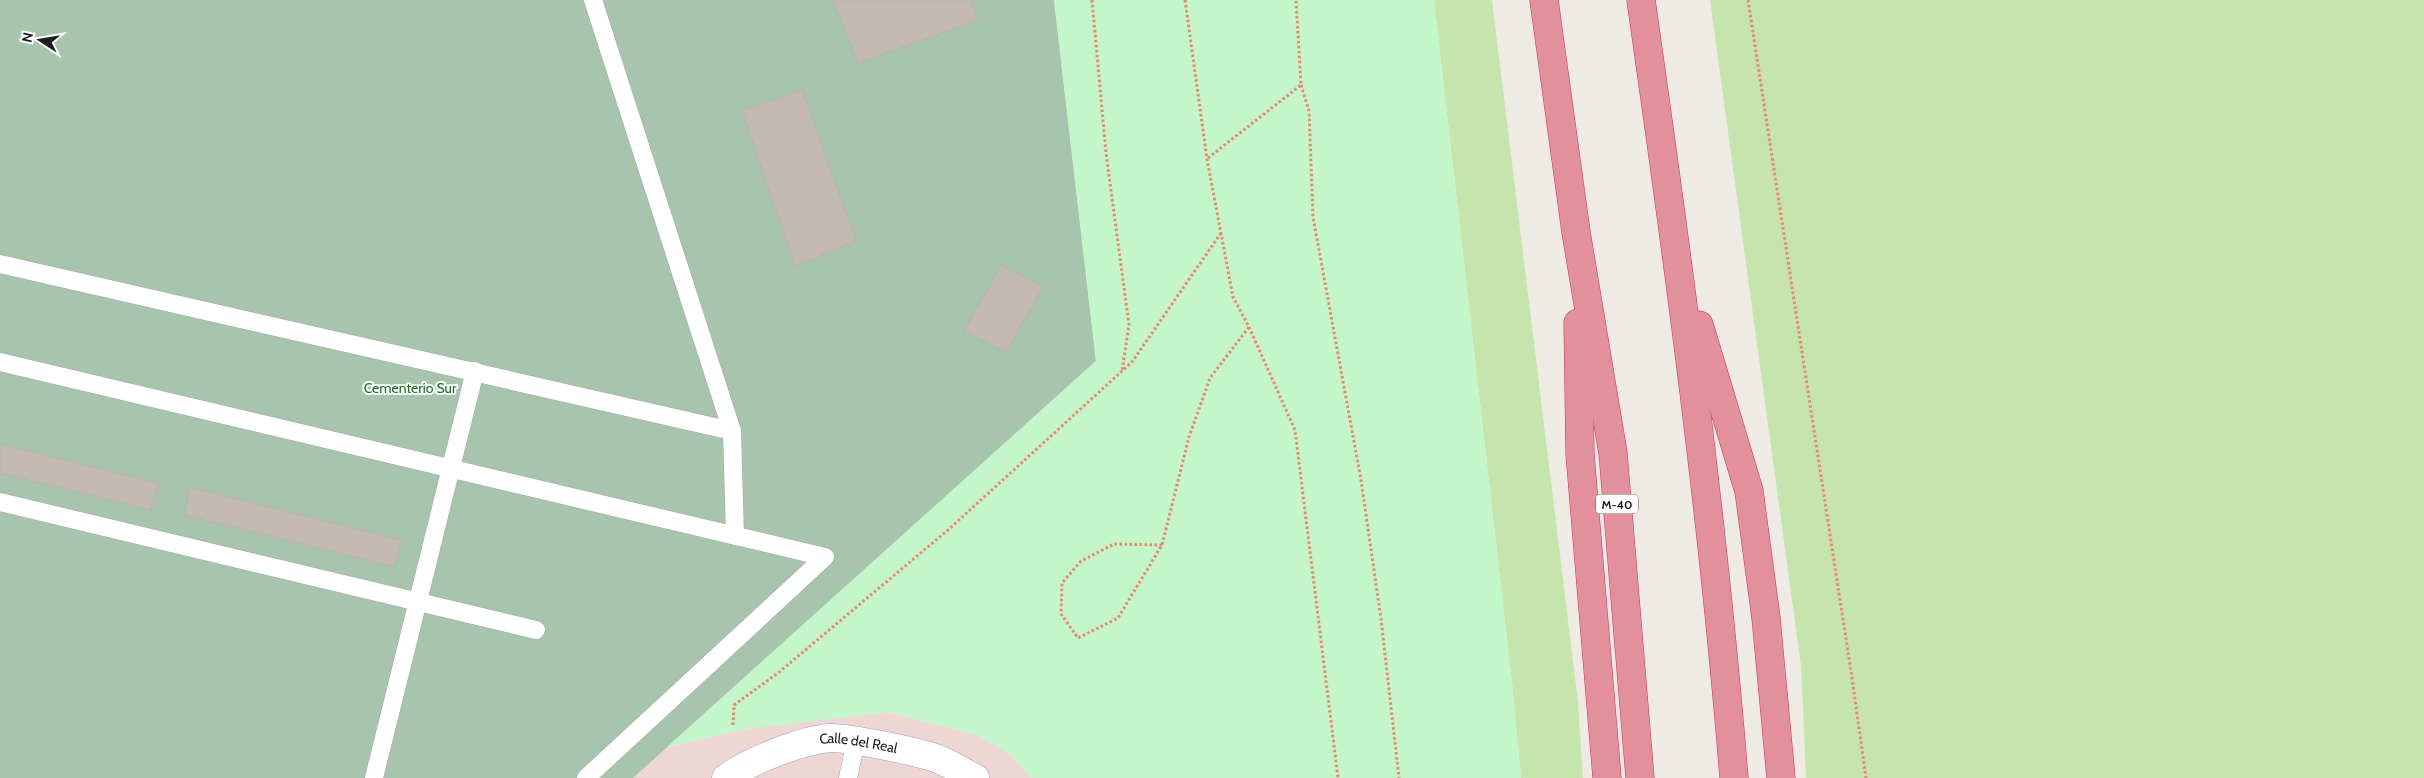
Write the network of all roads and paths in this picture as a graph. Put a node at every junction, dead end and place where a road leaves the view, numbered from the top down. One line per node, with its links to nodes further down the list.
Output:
1 (593, 0): 18 (lane)
2 (1092, 0): 17 (path)
3 (1185, 0): 9 (path)
4 (1296, 0): 8 (path)
5 (1544, 0): 11 (highway, M-40)
6 (1641, 0): 12 (highway)
7 (1748, 0): 38 (path)
8 (1301, 85): 9 (path); 33 (path)
9 (1207, 159): 10 (path)
10 (1221, 232): 14 (path); 17 (path)
11 (1576, 232): 34 (highway, M-40); 35 (highway, M-40)
12 (1677, 251): 36 (highway); 37 (highway)
13 (0, 264): 16 (lane)
14 (1249, 327): 22 (path); 32 (path)
15 (0, 362): 19 (lane)
16 (475, 371): 18 (lane); 19 (lane)
17 (1122, 371): 25 (path)
18 (732, 431): 21 (lane)
19 (451, 468): 21 (lane); 23 (lane)
20 (0, 502): 23 (lane)
21 (735, 536): 29 (lane)
22 (1162, 545): 22 (path)
23 (418, 601): 24 (lane); 28 (lane)
24 (536, 630)
25 (734, 725)
26 (856, 741): 27 (street, Calle del Real); 30 (lane); 31 (street, Calle del Real)
27 (733, 772)
28 (374, 778)
29 (586, 778)
30 (848, 778)
31 (975, 778)
32 (1338, 778)
33 (1399, 778)
34 (1607, 778)
35 (1640, 778)
36 (1734, 778)
37 (1781, 778)
38 (1866, 778)

